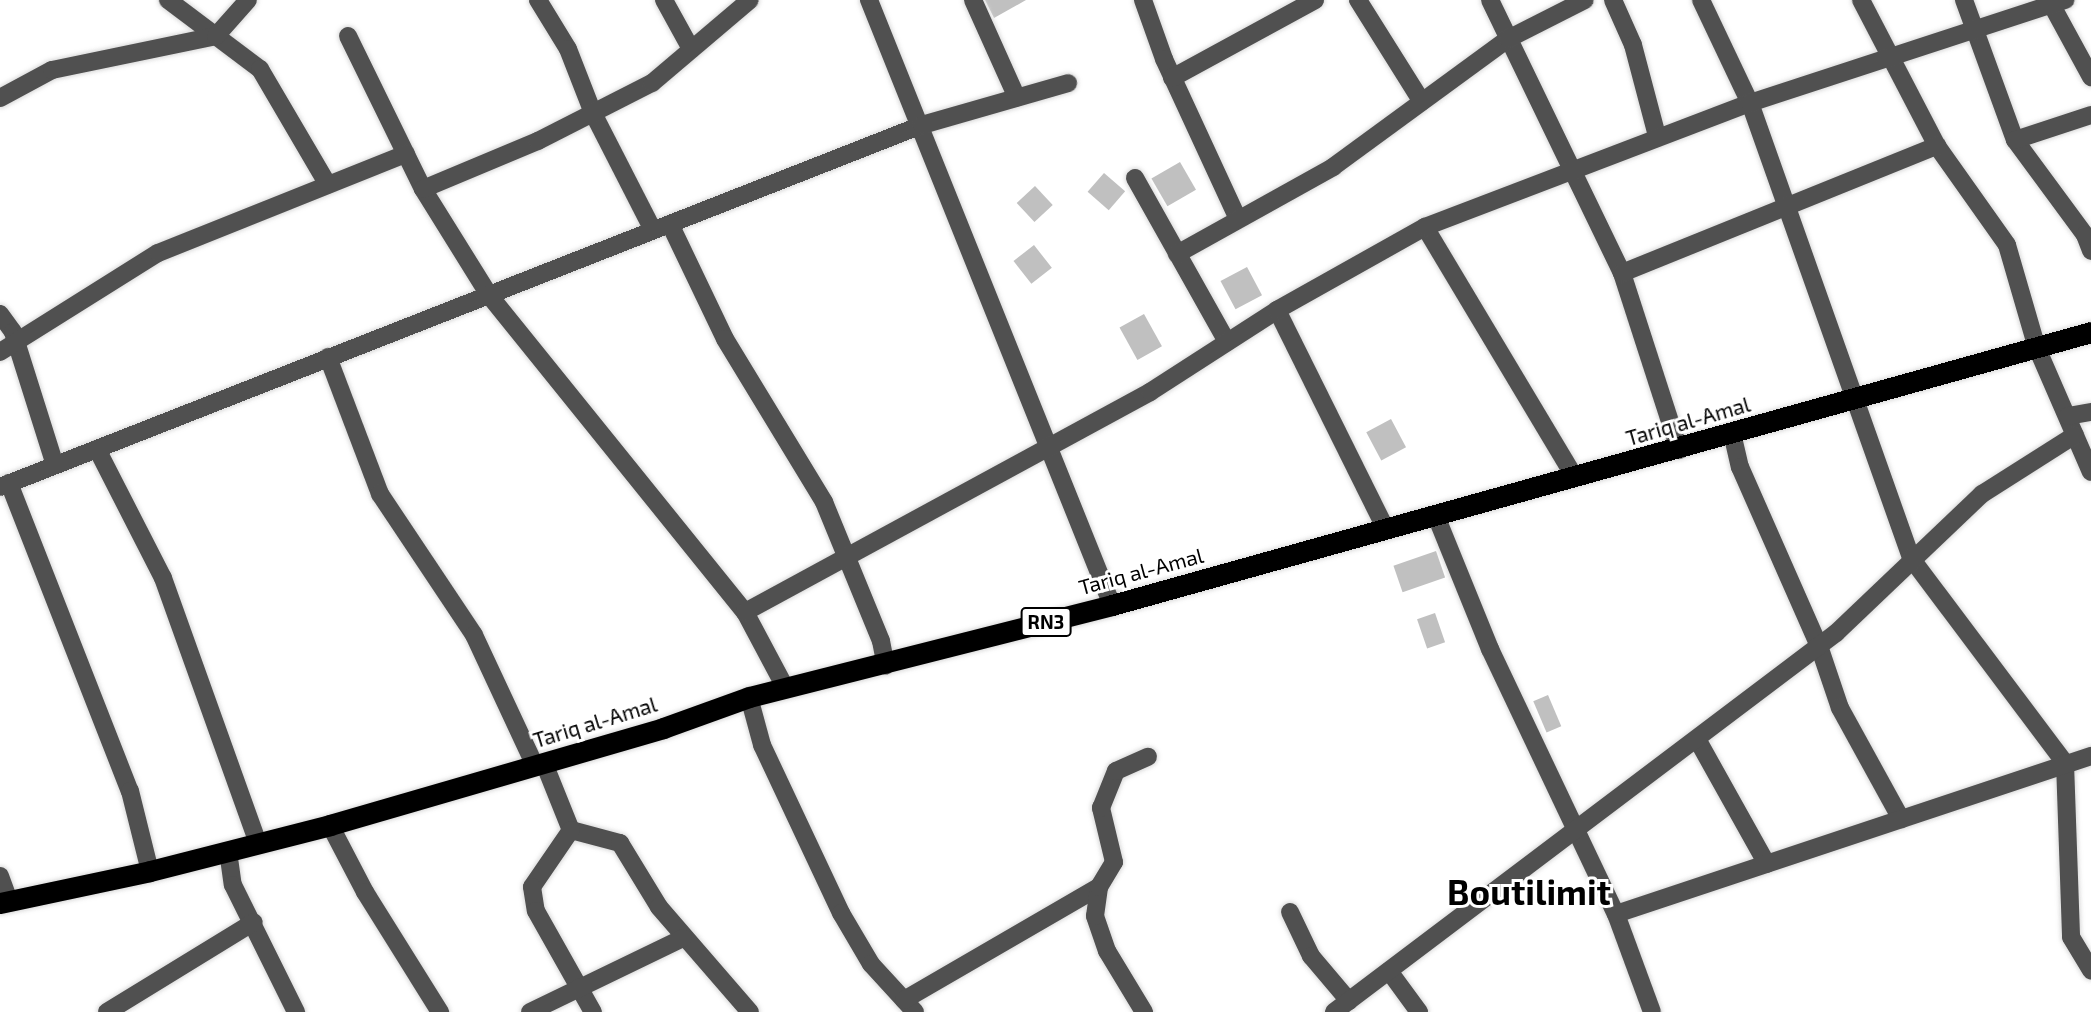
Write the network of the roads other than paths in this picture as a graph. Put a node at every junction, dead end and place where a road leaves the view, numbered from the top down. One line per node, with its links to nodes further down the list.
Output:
1 (168, 0): 19 (street)
2 (248, 0): 19 (street)
3 (538, 0): 31 (street)
4 (664, 0): 22 (street)
5 (750, 0): 22 (street)
6 (869, 0): 33 (street)
7 (973, 0): 28 (street)
8 (1143, 0): 25 (street)
9 (1315, 0): 25 (street)
10 (1358, 0): 29 (street)
11 (1490, 0): 21 (street)
12 (1585, 0): 21 (street)
13 (1613, 0): 34 (street)
14 (1701, 0): 30 (street)
15 (1861, 0): 23 (street)
16 (1964, 0): 18 (street)
17 (2055, 2): 18 (street); 24 (street)
18 (1974, 28): 23 (street); 35 (street)
19 (216, 36): 27 (street); 40 (street)
20 (348, 36): 37 (street)
21 (1508, 39): 29 (street); 38 (street)
22 (691, 49): 31 (street)
23 (1887, 57): 30 (street); 36 (street)
24 (2091, 77)
25 (1172, 78): 43 (street)
26 (1069, 83): 28 (street)
27 (0, 98)
28 (1017, 98): 33 (street)
29 (1422, 102): 43 (street)
30 (1750, 103): 34 (street); 42 (street)
31 (593, 113): 41 (street); 44 (street)
32 (2091, 115): 35 (street)
33 (922, 125): 44 (street); 62 (street)
34 (1657, 136): 38 (street)
35 (2015, 140): 46 (street)
36 (1937, 146): 42 (street); 55 (street)
37 (406, 154): 40 (street); 41 (street)
38 (1569, 168): 45 (street); 48 (street)
39 (1136, 178): 47 (street)
40 (328, 185): 54 (street)
41 (423, 189): 49 (street)
42 (1787, 206): 48 (street); 57 (street)
43 (1238, 219): 47 (street)
44 (662, 227): 49 (street); 72 (street)
45 (1425, 227): 50 (street); 67 (street)
46 (2091, 251)
47 (1178, 254): 53 (street)
48 (1622, 273): 64 (street)
49 (489, 295): 56 (street); 74 (street)
50 (1277, 310): 53 (street); 70 (street)
51 (0, 314): 54 (street)
52 (2091, 332): 55 (highway, Tariq al-Amal / RN3)
53 (1227, 342): 62 (street)
54 (8, 348): 65 (street)
55 (2036, 348): 57 (highway, Tariq al-Amal / RN3); 59 (street)
56 (328, 357): 63 (street); 83 (street)
57 (1855, 398): 60 (highway, Tariq al-Amal / RN3); 71 (street)
58 (2091, 412): 59 (street)
59 (2067, 416): 61 (street)
60 (1732, 433): 64 (highway, Tariq al-Amal / RN3); 75 (street)
61 (2075, 435): 66 (street); 71 (street)
62 (1048, 444): 72 (street); 73 (street)
63 (97, 449): 65 (street); 88 (street)
64 (1679, 450): 67 (highway, Tariq al-Amal / RN3)
65 (55, 465): 68 (street)
66 (2091, 472)
67 (1575, 478): 69 (highway, Tariq al-Amal / RN3)
68 (5, 485): 91 (street)
69 (1436, 516): 70 (highway, Tariq al-Amal / RN3); 87 (street)
70 (1385, 528): 73 (highway, Tariq al-Amal / RN3)
71 (1911, 558): 75 (street); 82 (street)
72 (848, 559): 74 (street); 76 (street)
73 (1112, 605): 76 (highway, Tariq al-Amal / RN3)
74 (745, 611): 77 (street)
75 (1819, 646): 79 (street); 84 (street)
76 (886, 666): 77 (highway, Tariq al-Amal / RN3)
77 (786, 689): 78 (highway, Tariq al-Amal / RN3)
78 (749, 697): 83 (highway, Tariq al-Amal / RN3); 102 (street)
79 (1697, 739): 87 (street); 90 (street)
80 (2091, 756): 82 (street)
81 (1148, 757): 93 (street)
82 (2064, 763): 84 (street); 99 (street)
83 (539, 765): 85 (highway, Tariq al-Amal / RN3); 86 (street)
84 (1901, 819): 90 (street)
85 (330, 825): 88 (highway, Tariq al-Amal / RN3); 106 (street)
86 (571, 830): 98 (street); 101 (street)
87 (1577, 831): 96 (street); 100 (street)
88 (258, 842): 89 (highway, Tariq al-Amal / RN3)
89 (228, 850): 91 (highway, Tariq al-Amal / RN3); 97 (street)
90 (1767, 864): 96 (street)
91 (150, 871): 94 (highway, Tariq al-Amal / RN3)
92 (0, 876): 94 (street)
93 (1099, 887): 102 (street); 110 (street)
94 (4, 902)
95 (1290, 912): 103 (street)
96 (1616, 914): 112 (street)
97 (254, 922): 104 (street); 105 (street)
98 (683, 937): 101 (street); 109 (street)
99 (2091, 970)
100 (1389, 971): 103 (street); 111 (street)
101 (580, 989): 107 (street); 108 (street)
102 (910, 1006)
103 (1342, 1007)
104 (107, 1012)
105 (296, 1012)
106 (440, 1012)
107 (530, 1012)
108 (593, 1012)
109 (750, 1012)
110 (1144, 1012)
111 (1419, 1012)
112 (1652, 1012)

